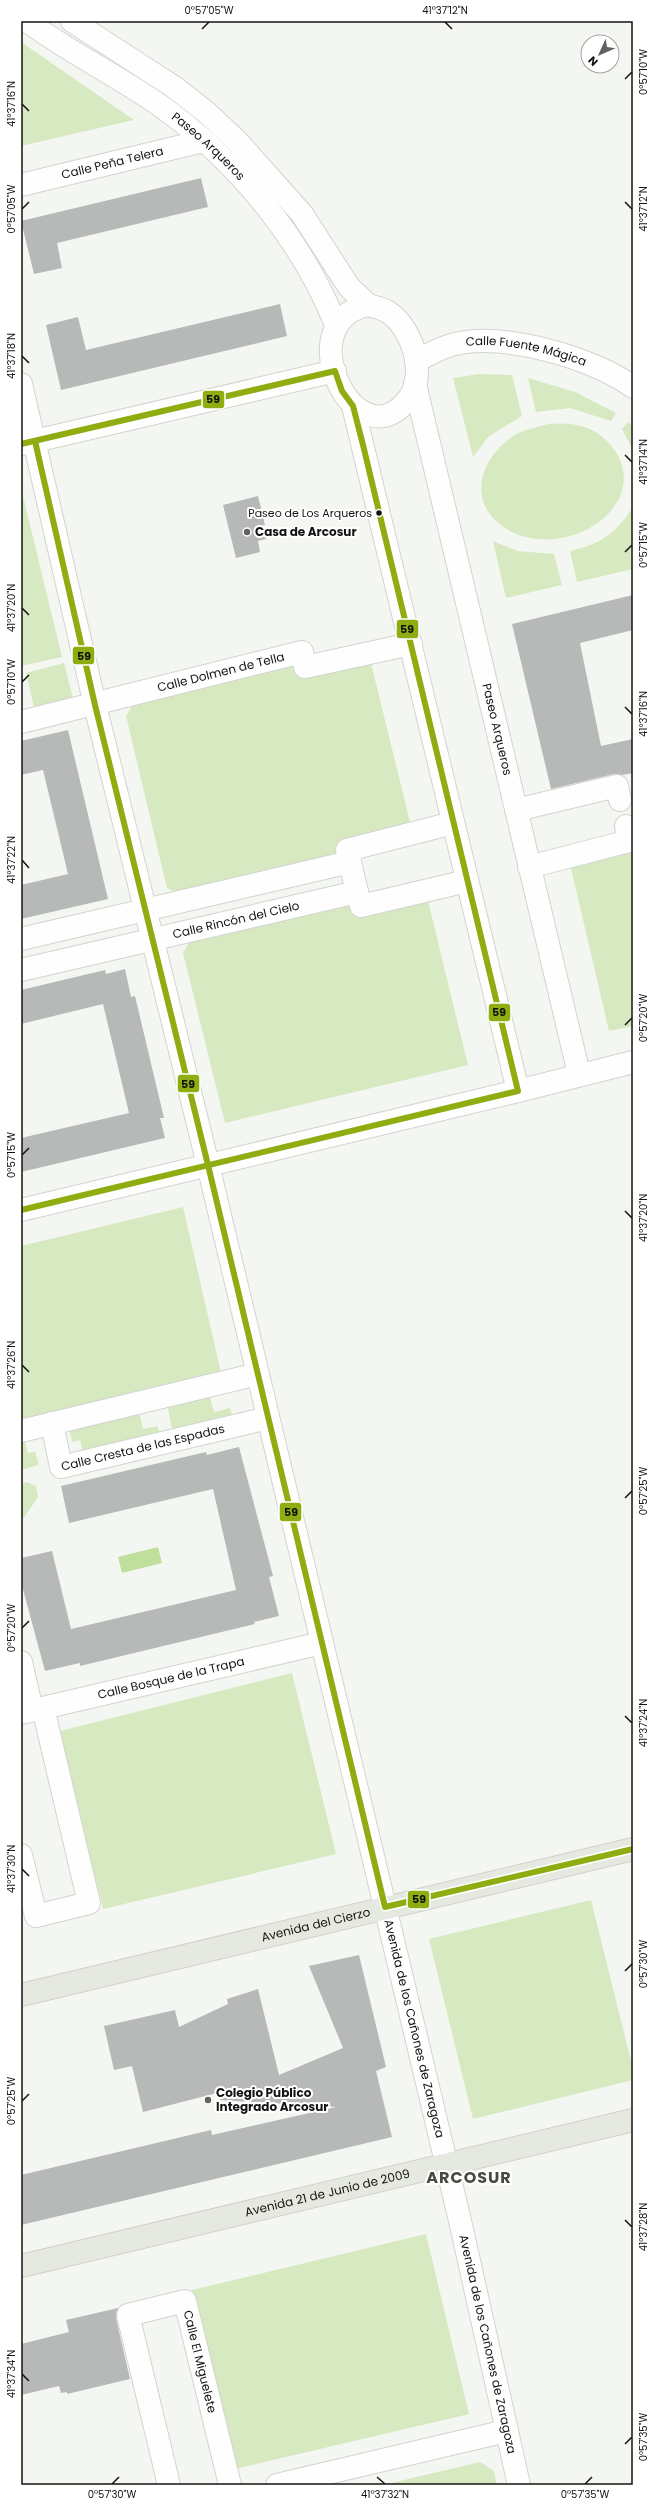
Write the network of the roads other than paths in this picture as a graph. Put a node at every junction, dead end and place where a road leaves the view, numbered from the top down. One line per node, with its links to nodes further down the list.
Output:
1 (27, 21): 3 (street, Paseo Arqueros)
2 (72, 21): 5 (street, Paseo Arqueros)
3 (203, 141): 4 (street, Calle Peña Telera); 6 (street, Paseo Arqueros)
4 (21, 185)
5 (368, 305): 6 (street); 7 (street)
6 (336, 325): 8 (street)
7 (416, 361): 10 (street); 11 (street, Calle Fuente Mágica)
8 (334, 371): 12 (street); 13 (street)
9 (21, 384): 13 (street, Avenida de los Cañones de Zaragoza)
10 (415, 384): 12 (street); 18 (street, Paseo Arqueros)
11 (633, 387)
12 (353, 406): 14 (street)
13 (28, 442): 15 (street, Avenida de los Cañones de Zaragoza)
14 (411, 644): 15 (street, Calle Dolmen de Tella); 19 (street)
15 (95, 705): 16 (street, Calle Dolmen de Tella); 25 (street, Avenida de los Cañones de Zaragoza)
16 (21, 722)
17 (626, 799): 18 (street); 20 (street)
18 (516, 810): 22 (street, Paseo Arqueros)
19 (454, 823): 21 (street); 23 (street)
20 (630, 825): 22 (street)
21 (350, 862): 24 (street); 25 (street)
22 (529, 867): 30 (street, Paseo Arqueros)
23 (467, 881): 24 (street); 31 (street)
24 (357, 892): 27 (street, Calle Rincón del Cielo)
25 (144, 910): 26 (street); 27 (street, Avenida de los Cañones de Zaragoza)
26 (21, 939)
27 (151, 940): 28 (street, Calle Rincón del Cielo); 32 (street, Avenida de los Cañones de Zaragoza)
28 (21, 970)
29 (633, 1062): 30 (street)
30 (579, 1074): 31 (street)
31 (518, 1091): 32 (street)
32 (208, 1165): 33 (street); 34 (street, Avenida de los Cañones de Zaragoza)
33 (21, 1210)
34 (258, 1374): 35 (street, Avenida de los Cañones de Zaragoza); 36 (street)
35 (268, 1418): 36 (street, Calle Cresta de las Espadas); 38 (street, Avenida de los Cañones de Zaragoza)
36 (52, 1424): 37 (street)
37 (21, 1431)
38 (322, 1643): 40 (street, Calle Bosque de la Trapa); 43 (street, Avenida de los Cañones de Zaragoza)
39 (21, 1662): 40 (street)
40 (32, 1710): 42 (street)
41 (633, 1849): 43 (main road, Avenida del Cierzo)
42 (21, 1854)
43 (385, 1908): 44 (main road, Avenida del Cierzo); 46 (street, Avenida de los Cañones de Zaragoza)
44 (21, 1995)
45 (633, 2120): 46 (main road, Avenida 21 de Junio de 2009)
46 (446, 2164): 47 (main road, Avenida 21 de Junio de 2009); 48 (street, Avenida de los Cañones de Zaragoza)
47 (21, 2266)
48 (506, 2431): 51 (street); 52 (street, Avenida de los Cañones de Zaragoza)
49 (169, 2485): 50 (street, Calle El Miguelete)
50 (230, 2485)
51 (277, 2485)
52 (519, 2485)

